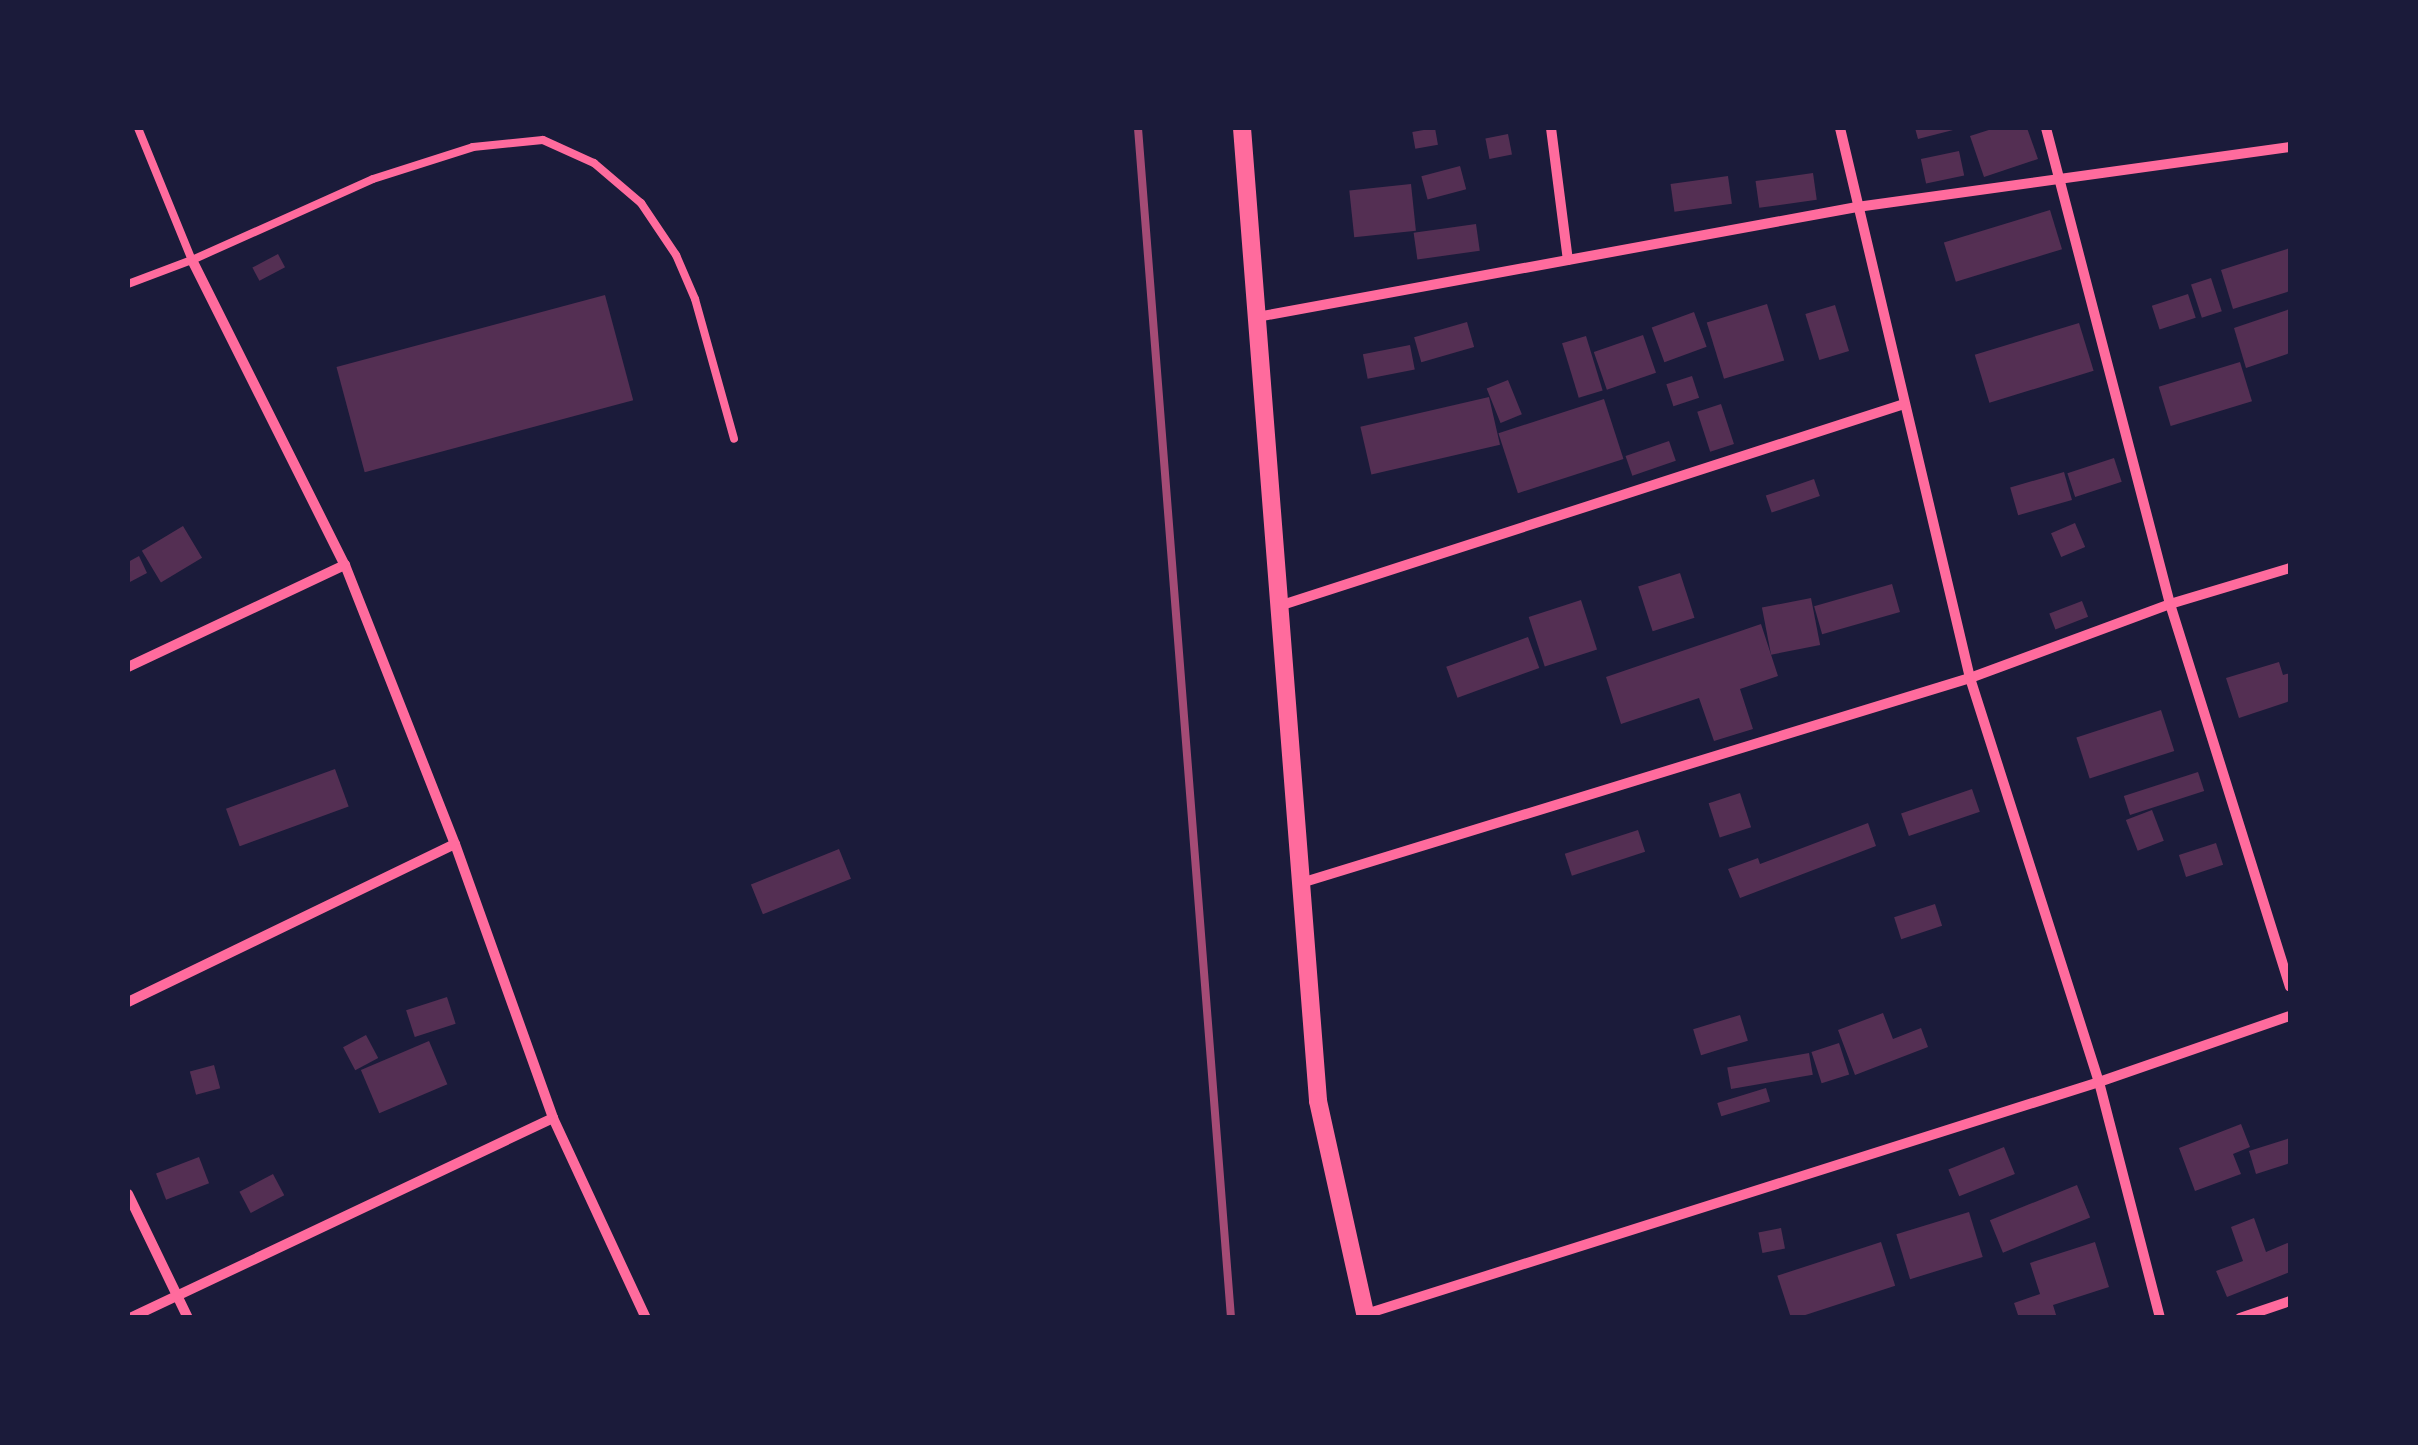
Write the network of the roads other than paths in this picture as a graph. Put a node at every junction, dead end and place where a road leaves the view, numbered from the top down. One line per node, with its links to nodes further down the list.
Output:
1 (138, 128): 9 (lane)
2 (1242, 128): 12 (street)
3 (1551, 128): 10 (street)
4 (1840, 128): 8 (street)
5 (2046, 128): 7 (street)
6 (2290, 147): 7 (street)
7 (2060, 179): 8 (street); 17 (street)
8 (1857, 208): 10 (street); 13 (street)
9 (192, 260): 11 (lane); 14 (lane); 15 (street)
10 (1568, 260): 12 (street)
11 (128, 284)
12 (1257, 316): 18 (street)
13 (1904, 404): 18 (street); 20 (street)
14 (734, 439)
15 (345, 565): 19 (street); 21 (street)
16 (2290, 568): 17 (street)
17 (2170, 604): 20 (street); 23 (street)
18 (1280, 606): 22 (street)
19 (128, 667)
20 (1970, 678): 22 (street); 26 (street)
21 (455, 844): 24 (street); 27 (street)
22 (1301, 883): 31 (street)
23 (2290, 987)
24 (128, 1002)
25 (2290, 1016): 26 (street)
26 (2099, 1082): 31 (street); 35 (street)
27 (554, 1118): 29 (street); 34 (street)
28 (128, 1194): 29 (street)
29 (177, 1296): 32 (street); 33 (street)
30 (2290, 1301): 36 (street)
31 (1366, 1316)
32 (130, 1318)
33 (188, 1318)
34 (646, 1318)
35 (2160, 1318)
36 (2240, 1318)

